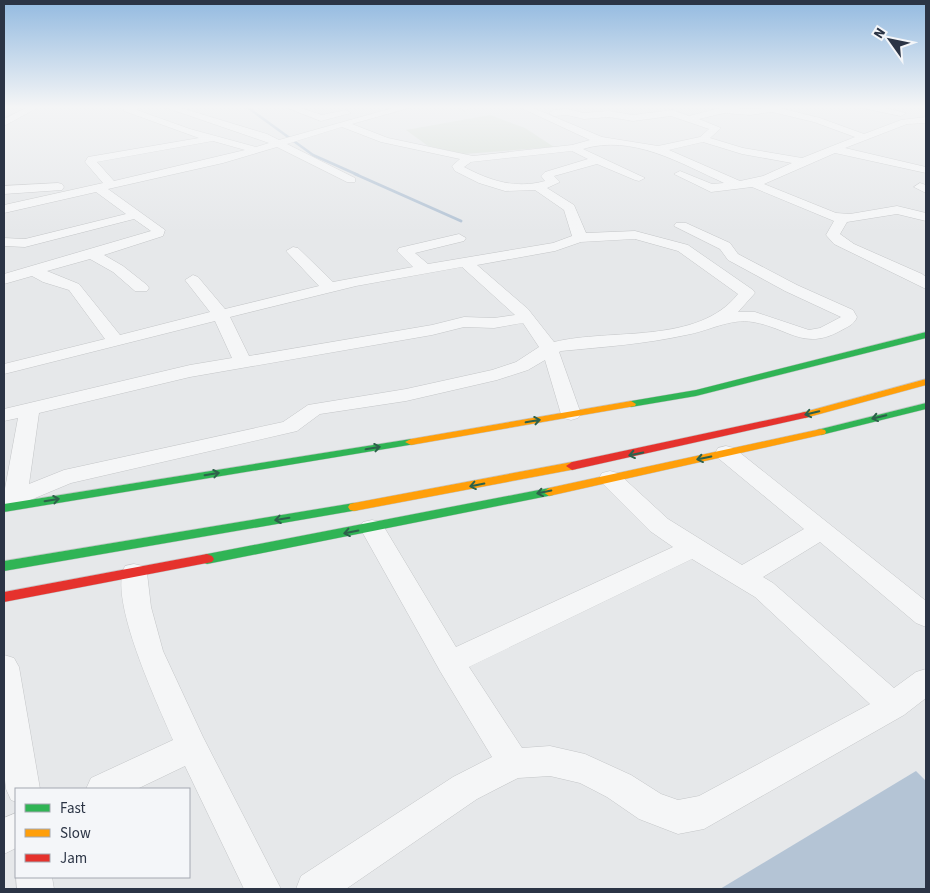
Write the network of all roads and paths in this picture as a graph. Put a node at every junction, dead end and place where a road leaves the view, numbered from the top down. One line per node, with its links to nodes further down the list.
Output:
1 (152, 149): 22 (street)
2 (251, 149): 11 (street)
3 (264, 149): 11 (street)
4 (291, 149): 18 (street)
5 (423, 149): 12 (street)
6 (567, 149): 12 (street)
7 (574, 149): 13 (street)
8 (658, 149): 20 (street)
9 (734, 149): 14 (street)
10 (833, 149): 14 (street); 15 (street)
11 (259, 150): 22 (street)
12 (468, 159): 21 (street)
13 (598, 160): 17 (street); 21 (street)
14 (803, 162): 19 (street)
15 (926, 170)
16 (680, 174): 20 (street)
17 (639, 178)
18 (351, 180)
19 (753, 184): 20 (street); 28 (street)
20 (739, 185)
21 (536, 186): 32 (street)
22 (106, 188): 23 (street); 24 (street); 26 (street)
23 (4, 190)
24 (55, 199): 25 (street); 29 (street)
25 (4, 209)
26 (136, 215): 29 (street); 35 (street)
27 (926, 217): 28 (street)
28 (842, 218): 41 (street)
29 (93, 226): 33 (street)
30 (681, 226): 46 (street)
31 (459, 238): 37 (street)
32 (578, 238): 36 (street); 46 (street)
33 (5, 244)
34 (293, 251): 42 (street)
35 (92, 254): 38 (street); 43 (street)
36 (464, 262): 37 (street); 45 (street)
37 (425, 269): 42 (street)
38 (34, 270): 39 (street); 48 (street)
39 (4, 278)
40 (193, 280): 44 (street)
41 (926, 284)
42 (329, 287): 44 (street)
43 (141, 288)
44 (221, 315): 48 (street); 50 (street)
45 (525, 318): 49 (street); 50 (street)
46 (716, 321): 49 (street)
47 (926, 335): 55 (main road)
48 (116, 342): 51 (street)
49 (550, 349): 55 (street); 59 (street)
50 (243, 362): 54 (street)
51 (4, 369)
52 (926, 382): 63 (main road, one-way to 63)
53 (926, 406): 57 (main road, one-way to 57)
54 (30, 409): 56 (street); 59 (street)
55 (571, 414): 59 (main road, one-way to 55)
56 (4, 415)
57 (726, 453): 58 (main road, one-way to 58); 61 (street)
58 (610, 478): 60 (main road, one-way to 60); 62 (street)
59 (7, 503)
60 (372, 528): 64 (main road, one-way to 64); 68 (street)
61 (822, 530): 65 (street); 67 (street)
62 (693, 548): 65 (street); 68 (street)
63 (4, 566)
64 (134, 573): 66 (main road); 72 (street)
65 (744, 576): 71 (street)
66 (4, 597)
67 (926, 616)
68 (450, 663): 73 (street)
69 (4, 667): 74 (street)
70 (926, 681): 71 (street)
71 (892, 706): 73 (street)
72 (192, 747): 75 (street); 76 (street)
73 (514, 763): 77 (street)
74 (23, 788)
75 (105, 788)
76 (263, 889)
77 (314, 889)

